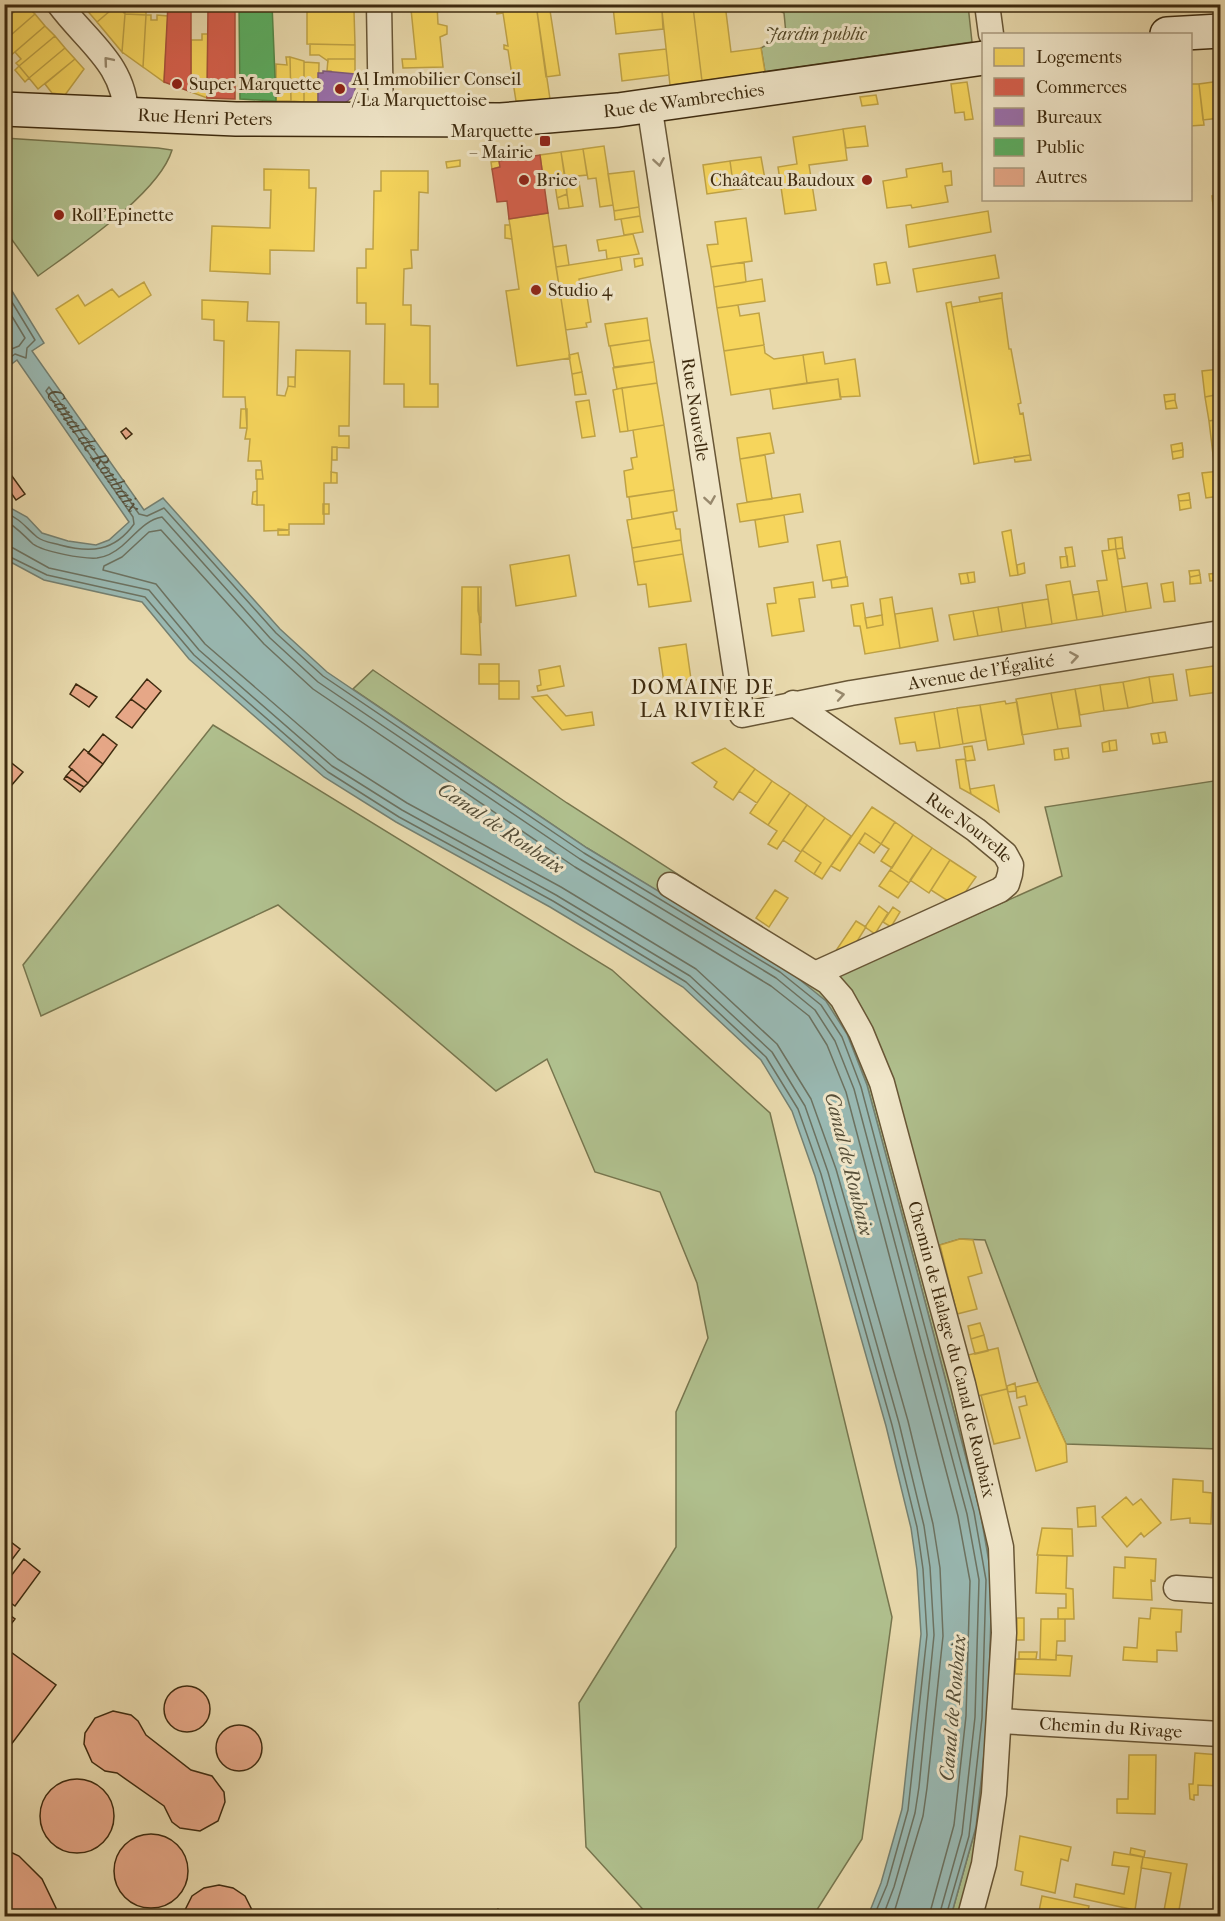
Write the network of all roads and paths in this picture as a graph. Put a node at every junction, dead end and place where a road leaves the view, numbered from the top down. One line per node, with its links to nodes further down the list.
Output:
1 (59, 4): 10 (street, Rue Henri Peters, one-way to 1)
2 (379, 4): 11 (street)
3 (987, 4): 5 (street)
4 (1221, 31): 6 (main road)
5 (991, 33)
6 (1185, 33)
7 (982, 58): 8 (main road, Rue de Wambrechies)
8 (649, 104): 11 (main road, Rue de Wambrechies); 14 (street, Rue Nouvelle, one-way to 14)
9 (4, 109): 10 (main road)
10 (126, 115): 11 (main road, Rue Henri Peters)
11 (381, 121)
12 (1221, 633): 13 (street, Avenue de l'Égalité, one-way to 12)
13 (793, 703): 14 (street, Avenue de l'Égalité); 16 (street, Rue Nouvelle)
14 (742, 715)
15 (670, 885): 16 (street, Chemin de Halage du Canal de Roubaix)
16 (817, 973): 19 (street, Chemin de Halage du Canal de Roubaix)
17 (1176, 1588): 18 (street)
18 (1221, 1591)
19 (1000, 1721): 20 (street, Chemin du Rivage); 21 (street, Chemin de Halage du Canal de Roubaix)
20 (1221, 1734)
21 (970, 1917)

